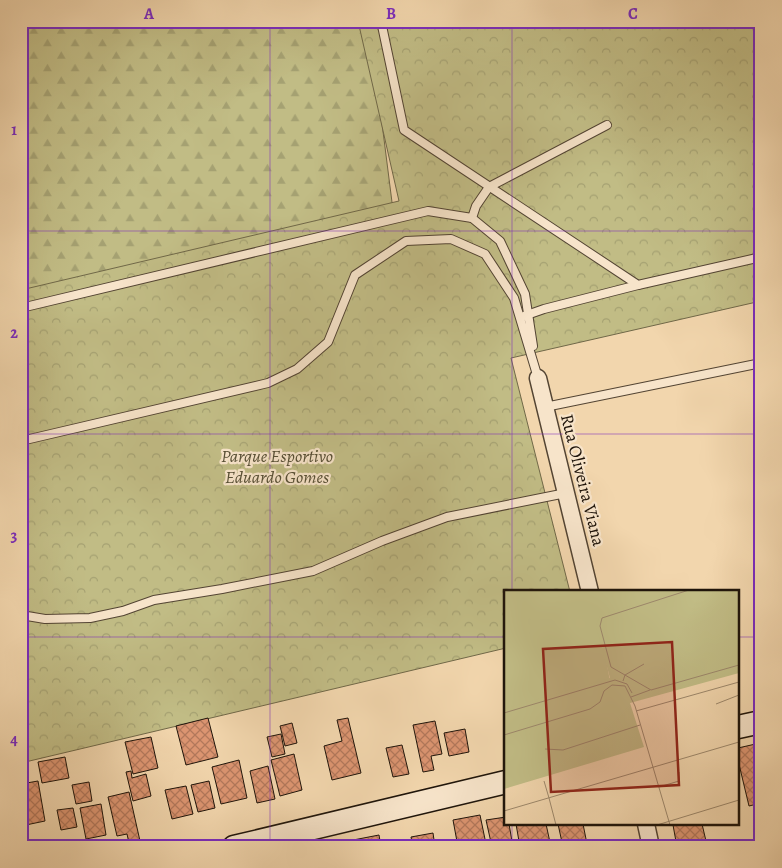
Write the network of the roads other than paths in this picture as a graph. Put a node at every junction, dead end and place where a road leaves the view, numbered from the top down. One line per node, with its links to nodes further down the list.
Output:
1 (381, 21): 3 (lane)
2 (607, 125): 3 (lane)
3 (489, 187): 4 (lane); 6 (lane)
4 (472, 218): 7 (lane); 8 (lane)
5 (761, 257): 6 (lane)
6 (638, 285): 8 (lane)
7 (21, 308)
8 (524, 316): 10 (lane); 12 (lane)
9 (761, 362): 11 (lane)
10 (538, 378): 11 (street, Rua Oliveira Viana)
11 (545, 407): 13 (street, Rua Oliveira Viana)
12 (21, 441)
13 (566, 493): 14 (street, Rua Oliveira Viana); 15 (lane)
14 (590, 590)
15 (21, 615)
16 (761, 722): 17 (main road)
17 (740, 727)
18 (504, 782): 20 (main road)
19 (646, 826): 21 (street)
20 (234, 847)
21 (651, 847)

